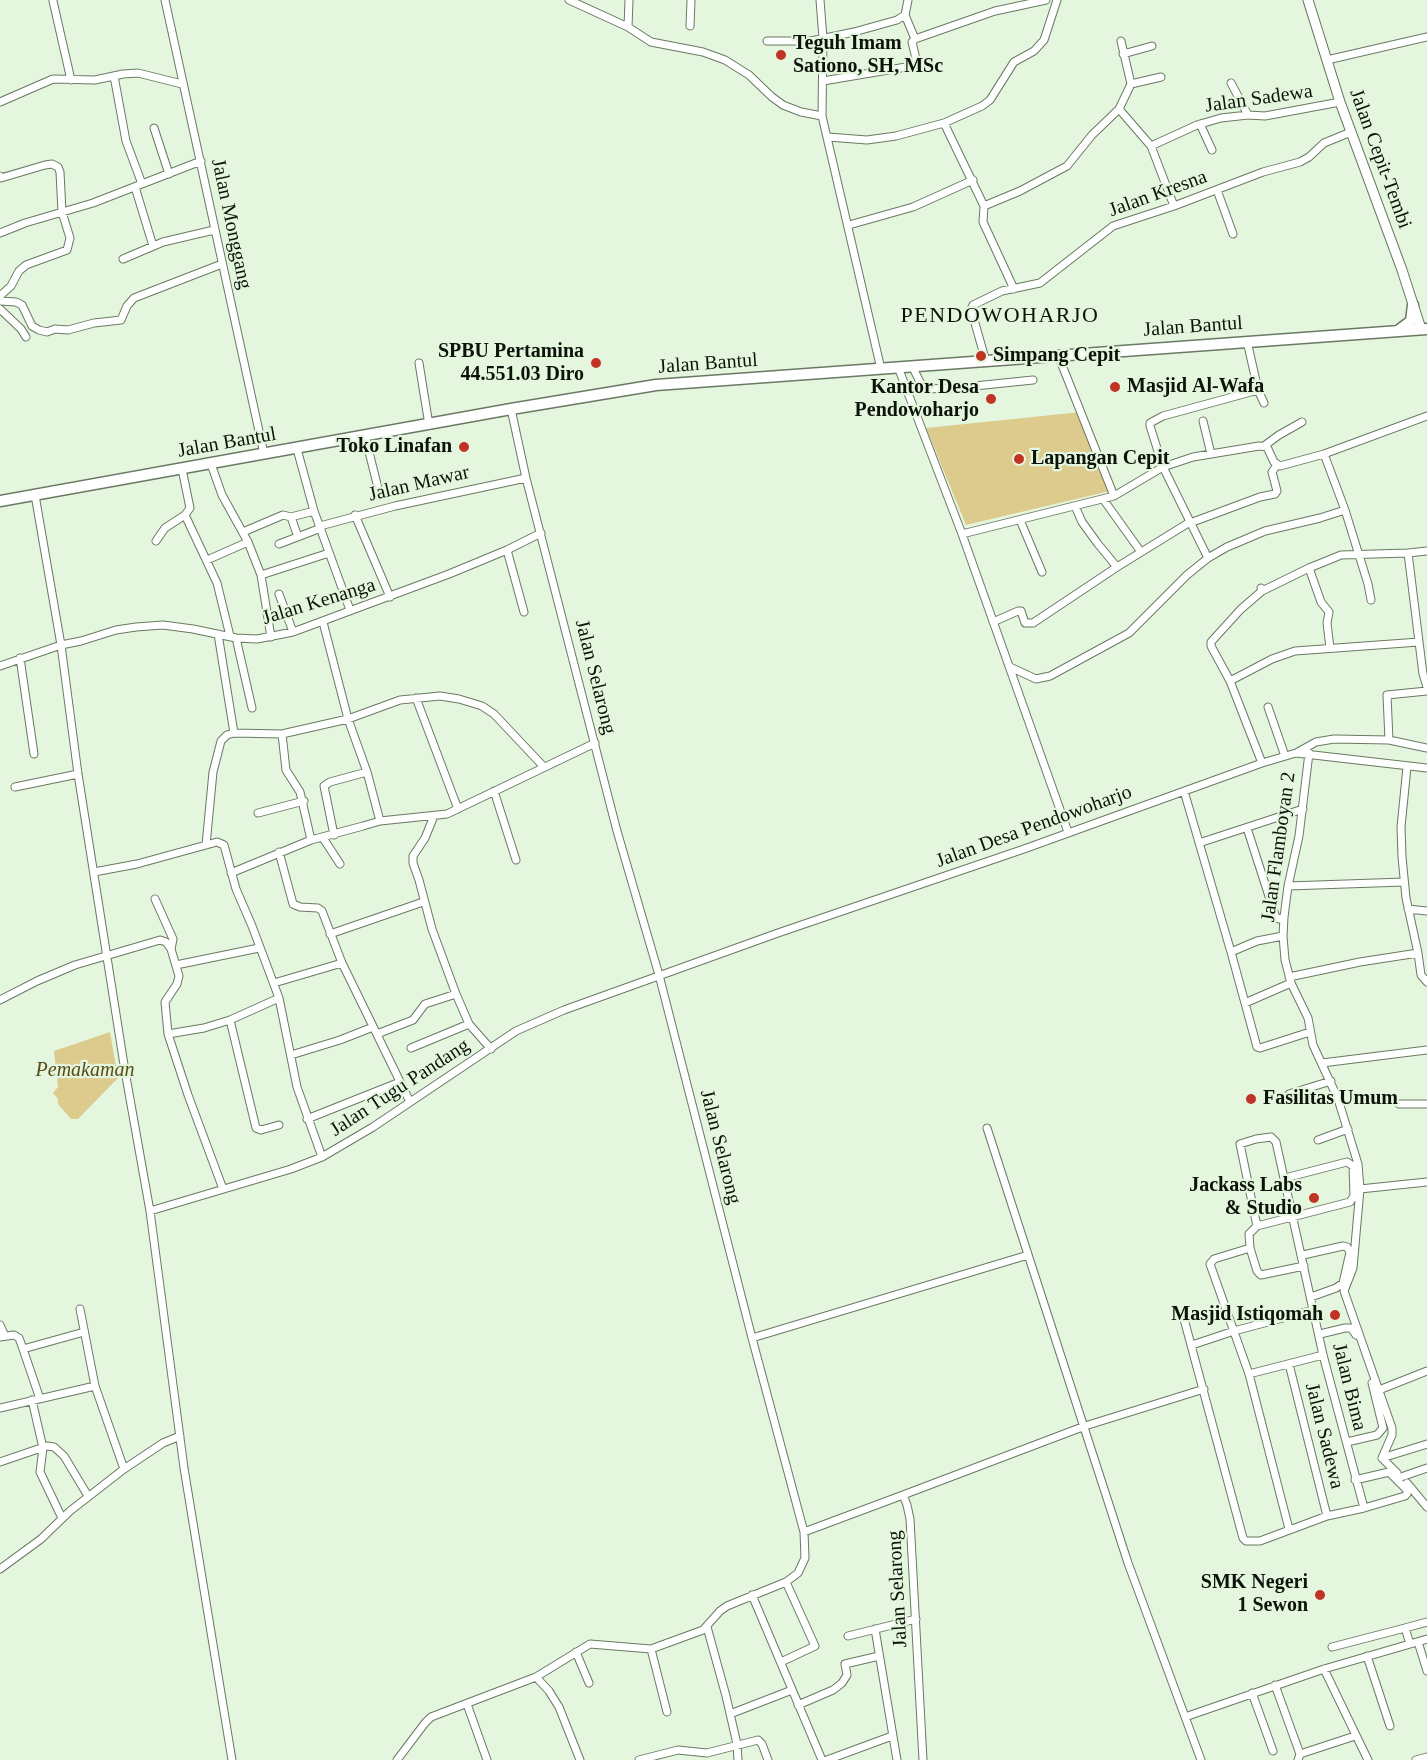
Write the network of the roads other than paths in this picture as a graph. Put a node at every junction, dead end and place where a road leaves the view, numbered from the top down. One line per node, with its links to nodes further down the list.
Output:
1 (165, 0): 27 (street, Jalan Monggang)
2 (569, 0): 13 (street)
3 (629, 0): 13 (street)
4 (691, 0): 12 (street)
5 (820, 0): 15 (street)
6 (908, 0): 11 (street)
7 (1046, 0): 16 (street)
8 (1057, 0): 34 (street)
9 (1308, 0): 21 (main road, Jalan Cepit-Tembi)
10 (53, 1): 24 (street)
11 (905, 15): 15 (street); 16 (street)
12 (690, 26)
13 (628, 27): 33 (street)
14 (1427, 37): 21 (street)
15 (823, 38): 17 (street); 25 (street)
16 (915, 39): 25 (street)
17 (767, 41)
18 (1121, 41): 20 (street)
19 (1152, 46): 20 (street)
20 (1123, 54): 28 (street)
21 (1327, 60): 30 (main road, Jalan Cepit-Tembi)
22 (114, 76): 24 (street); 27 (street); 45 (street)
23 (1161, 76): 28 (street)
24 (71, 80): 29 (street)
25 (823, 81): 33 (street)
26 (1231, 83): 32 (street)
27 (182, 84): 41 (street, Jalan Monggang)
28 (1131, 84): 31 (street)
29 (0, 102)
30 (1340, 102): 32 (street, Jalan Sadewa); 37 (main road, Jalan Cepit-Tembi)
31 (1119, 109): 39 (street); 47 (street)
32 (1248, 115): 35 (street, Jalan Sadewa)
33 (822, 116): 38 (street)
34 (944, 123): 38 (street); 44 (street)
35 (1200, 124): 39 (street, Jalan Sadewa); 40 (street)
36 (154, 128): 42 (street)
37 (1351, 132): 46 (street, Jalan Kresna); 60 (main road, Jalan Cepit-Tembi)
38 (828, 137): 50 (street)
39 (1151, 146): 48 (street)
40 (1212, 150)
41 (201, 161): 42 (street); 51 (street, Jalan Monggang)
42 (169, 174): 45 (street)
43 (0, 178): 49 (street)
44 (973, 180): 47 (street); 50 (street)
45 (138, 185): 49 (street); 54 (street)
46 (1217, 190): 48 (street, Jalan Kresna); 53 (street)
47 (984, 206): 57 (street)
48 (1174, 206): 57 (street, Jalan Kresna)
49 (62, 212): 52 (street); 58 (street)
50 (849, 225): 71 (street)
51 (214, 230): 54 (street); 56 (street, Jalan Monggang)
52 (0, 233)
53 (1233, 234)
54 (153, 246): 55 (street)
55 (123, 259)
56 (222, 264): 59 (street); 83 (street, Jalan Monggang)
57 (1014, 290): 67 (street, Jalan Kresna)
58 (0, 296)
59 (0, 301)
60 (1413, 305): 62 (main road); 63 (main road)
61 (0, 309): 64 (street)
62 (1425, 326): 63 (main road, Jalan Bantul)
63 (1398, 330): 65 (main road, Jalan Bantul)
64 (26, 337)
65 (1247, 341): 66 (main road, Jalan Bantul); 73 (street)
66 (1058, 355): 67 (main road, Jalan Bantul); 92 (street)
67 (986, 362): 69 (main road, Jalan Bantul)
68 (419, 363): 79 (street)
69 (912, 366): 70 (main road, Jalan Bantul); 72 (street)
70 (898, 367): 71 (main road, Jalan Bantul); 107 (street)
71 (881, 369): 75 (main road, Jalan Bantul)
72 (1033, 380)
73 (1258, 390): 74 (street); 88 (street)
74 (1264, 403)
75 (511, 409): 79 (main road, Jalan Bantul); 90 (street, Jalan Selarong)
76 (1427, 416): 85 (street)
77 (1203, 421): 84 (street)
78 (1302, 422): 81 (street)
79 (429, 425): 80 (main road, Jalan Bantul)
80 (365, 436): 82 (main road, Jalan Bantul); 91 (street)
81 (1264, 446): 84 (street); 87 (street)
82 (297, 449): 83 (main road, Jalan Bantul); 98 (street)
83 (264, 454): 86 (main road, Jalan Bantul)
84 (1211, 454): 88 (street)
85 (1324, 454): 87 (street); 97 (street)
86 (211, 464): 89 (main road, Jalan Bantul); 105 (street)
87 (1277, 465): 103 (street)
88 (1163, 467): 92 (street); 103 (street)
89 (182, 469): 93 (main road, Jalan Bantul); 99 (street)
90 (526, 478): 100 (street, Jalan Mawar); 106 (street, Jalan Selarong)
91 (379, 492)
92 (1114, 496): 94 (street)
93 (36, 499): 95 (main road, Jalan Bantul); 136 (street)
94 (1103, 499): 96 (street); 114 (street)
95 (0, 501)
96 (1075, 506): 102 (street); 120 (street)
97 (1345, 510): 117 (street); 118 (street)
98 (314, 511): 101 (street); 104 (street)
99 (184, 515): 109 (street); 119 (street)
100 (355, 515): 104 (street, Jalan Mawar); 125 (street)
101 (291, 518): 105 (street); 108 (street)
102 (1020, 520): 107 (street); 122 (street)
103 (1190, 523): 114 (street); 118 (street)
104 (321, 527): 108 (street, Jalan Mawar); 115 (street)
105 (243, 532): 110 (street)
106 (541, 533): 112 (street, Jalan Kenanga); 151 (street, Jalan Selarong)
107 (962, 534): 130 (street)
108 (298, 537): 111 (street, Jalan Mawar)
109 (156, 541)
110 (248, 542): 119 (street); 123 (street)
111 (279, 544)
112 (507, 550): 125 (street, Jalan Kenanga); 128 (street)
113 (1427, 551): 116 (street)
114 (1141, 552): 120 (street)
115 (329, 553): 123 (street); 127 (street)
116 (1408, 553): 117 (street); 135 (street)
117 (1358, 554): 121 (street); 126 (street)
118 (1208, 558): 141 (street)
119 (207, 560): 133 (street)
120 (1117, 567): 130 (street)
121 (1309, 568): 137 (street); 142 (street)
122 (1042, 572)
123 (261, 575): 134 (street)
124 (279, 594): 131 (street)
125 (390, 597): 127 (street, Jalan Kenanga)
126 (1371, 600)
127 (350, 610): 129 (street, Jalan Kenanga)
128 (524, 612)
129 (324, 622): 131 (street, Jalan Kenanga); 147 (street)
130 (993, 622): 141 (street)
131 (293, 632): 134 (street, Jalan Kenanga)
132 (218, 634): 133 (street, Jalan Kenanga); 136 (street, Jalan Kenanga); 148 (street)
133 (233, 637): 134 (street, Jalan Kenanga); 146 (street)
134 (271, 637)
135 (1419, 642): 137 (street); 139 (street)
136 (61, 645): 138 (street, Jalan Kenanga); 162 (street)
137 (1330, 648): 142 (street)
138 (20, 658): 140 (street, Jalan Kenanga); 155 (street)
139 (1424, 658): 143 (street)
140 (0, 666)
141 (1010, 668): 173 (street)
142 (1230, 681): 157 (street)
143 (1427, 689): 150 (street)
144 (416, 698): 147 (street); 158 (street); 167 (street)
145 (1268, 707): 156 (street)
146 (252, 708)
147 (348, 719): 149 (street); 161 (street)
148 (234, 732): 149 (street); 178 (street)
149 (282, 734): 166 (street)
150 (1389, 740): 152 (street); 153 (street)
151 (595, 743): 158 (street); 200 (street, Jalan Selarong)
152 (1427, 748)
153 (1296, 753): 154 (street, Jalan Desa Pendowoharjo); 156 (street, Jalan Desa Pendowoharjo)
154 (1309, 753): 159 (street, Jalan Desa Pendowoharjo); 168 (street, Jalan Flamboyan 2)
155 (34, 754)
156 (1285, 756): 157 (street, Jalan Desa Pendowoharjo)
157 (1262, 762): 165 (street, Jalan Desa Pendowoharjo)
158 (543, 766): 164 (street)
159 (1407, 767): 160 (street, Jalan Desa Pendowoharjo); 184 (street)
160 (1427, 768)
161 (367, 772): 171 (street); 174 (street)
162 (78, 774): 163 (street); 182 (street)
163 (15, 787)
164 (494, 791): 167 (street); 180 (street)
165 (1184, 791): 173 (street, Jalan Desa Pendowoharjo); 177 (street)
166 (304, 801): 169 (street); 176 (street)
167 (458, 809): 170 (street)
168 (1303, 809): 172 (street); 185 (street, Jalan Flamboyan 2)
169 (258, 813)
170 (434, 816): 171 (street); 187 (street)
171 (380, 821): 174 (street)
172 (1247, 828): 177 (street); 190 (street)
173 (1068, 832): 200 (street, Jalan Desa Pendowoharjo)
174 (334, 835): 175 (street)
175 (323, 838): 176 (street); 181 (street)
176 (311, 840): 179 (street)
177 (1199, 843): 195 (street)
178 (206, 845): 182 (street); 183 (street)
179 (279, 852): 183 (street); 191 (street)
180 (516, 860)
181 (340, 864)
182 (94, 872): 197 (street)
183 (231, 873): 193 (street)
184 (1404, 882): 185 (street); 188 (street)
185 (1288, 886): 190 (street, Jalan Flamboyan 2)
186 (155, 899): 194 (street)
187 (423, 902): 191 (street); 204 (street)
188 (1408, 909): 189 (street); 196 (street)
189 (1427, 911)
190 (1284, 917): 192 (street, Jalan Flamboyan 2)
191 (330, 934): 198 (street)
192 (1283, 936): 195 (street); 201 (street, Jalan Flamboyan 2)
193 (259, 948): 199 (street); 203 (street)
194 (171, 949): 197 (street); 199 (street)
195 (1231, 952): 207 (street)
196 (1419, 953): 201 (street); 202 (street)
197 (107, 954): 206 (street); 234 (street)
198 (342, 963): 203 (street); 210 (street)
199 (176, 965): 212 (street)
200 (659, 975): 214 (street, Jalan Tugu Pandang); 250 (street, Jalan Selarong)
201 (1290, 980): 207 (street); 211 (street, Jalan Flamboyan 2)
202 (1427, 982)
203 (274, 983): 205 (street)
204 (456, 994): 209 (street); 210 (street)
205 (279, 998): 208 (street); 216 (street)
206 (0, 1000)
207 (1245, 1003): 211 (street)
208 (230, 1020): 212 (street); 225 (street)
209 (470, 1024): 213 (street); 214 (street)
210 (375, 1031): 216 (street); 219 (street)
211 (1310, 1032): 217 (street, Jalan Flamboyan 2)
212 (168, 1034): 232 (street)
213 (411, 1048)
214 (491, 1049): 221 (street, Jalan Tugu Pandang)
215 (1427, 1050): 217 (street)
216 (291, 1055): 224 (street)
217 (1322, 1064): 218 (street, Jalan Flamboyan 2)
218 (1331, 1081): 220 (street); 227 (street, Jalan Flamboyan 2)
219 (400, 1082): 221 (street); 224 (street)
220 (1289, 1094)
221 (410, 1102): 229 (street, Jalan Tugu Pandang)
222 (1399, 1104): 223 (street)
223 (1427, 1104)
224 (307, 1119): 229 (street)
225 (279, 1125)
226 (987, 1128): 238 (street)
227 (1348, 1129): 228 (street); 233 (street, Jalan Flamboyan 2)
228 (1318, 1140)
229 (322, 1157): 232 (street, Jalan Tugu Pandang)
230 (1285, 1178): 235 (street, Jalan Bima); 235 (street); 236 (street, Jalan Bima)
231 (1427, 1182): 233 (street)
232 (223, 1188): 234 (street, Jalan Tugu Pandang)
233 (1360, 1189): 259 (street, Jalan Flamboyan 2)
234 (150, 1211): 263 (street)
235 (1293, 1217): 236 (street); 239 (street, Jalan Bima)
236 (1257, 1226): 237 (street)
237 (1250, 1248): 240 (street); 246 (street)
238 (1028, 1255): 250 (street); 262 (street)
239 (1303, 1255): 240 (street, Jalan Bima); 241 (street)
240 (1304, 1266): 241 (street, Jalan Bima)
241 (1311, 1297): 243 (street, Jalan Bima)
242 (80, 1309): 247 (street)
243 (1313, 1310): 246 (street); 248 (street, Jalan Bima)
244 (1184, 1319): 251 (street)
245 (0, 1325): 249 (street)
246 (1234, 1331): 251 (street); 256 (street)
247 (84, 1332): 252 (street); 257 (street)
248 (1320, 1334): 253 (street, Jalan Bima); 264 (street)
249 (3, 1336): 252 (street)
250 (752, 1338): 280 (street, Jalan Selarong)
251 (1192, 1346): 258 (street)
252 (23, 1349): 260 (street)
253 (1323, 1355): 254 (street); 264 (street, Jalan Bima)
254 (1289, 1364): 256 (street); 277 (street, Jalan Sadewa)
255 (1427, 1371): 259 (street)
256 (1249, 1374): 279 (street)
257 (95, 1386): 260 (street); 270 (street)
258 (1204, 1389): 262 (street); 279 (street)
259 (1379, 1389): 267 (street, Jalan Flamboyan 2)
260 (36, 1399): 261 (street); 266 (street)
261 (0, 1408)
262 (1085, 1426): 273 (street); 309 (street)
263 (180, 1436): 270 (street); 317 (street)
264 (1347, 1443): 272 (street, Jalan Bima)
265 (1427, 1444): 267 (street)
266 (43, 1448): 268 (street); 274 (street); 278 (street)
267 (1382, 1458): 271 (street)
268 (0, 1462)
269 (1427, 1468): 271 (street)
270 (124, 1469): 274 (street)
271 (1401, 1477): 275 (street)
272 (1355, 1480): 276 (street, Jalan Bima); 276 (street)
273 (903, 1495): 280 (street, Jalan Selarong); 284 (street, Jalan Selarong)
274 (88, 1496): 278 (street)
275 (1427, 1507)
276 (1362, 1508): 277 (street)
277 (1328, 1516): 279 (street)
278 (62, 1518): 281 (street)
279 (1289, 1529)
280 (804, 1532): 282 (street)
281 (0, 1569)
282 (786, 1582): 283 (street); 297 (street)
283 (752, 1595): 286 (street); 297 (street)
284 (916, 1619): 288 (street); 326 (street, Jalan Selarong)
285 (1427, 1622): 287 (street)
286 (707, 1627): 293 (street); 308 (street)
287 (1405, 1628): 291 (street); 292 (street)
288 (875, 1629): 289 (street); 295 (street)
289 (848, 1636)
290 (1427, 1639): 291 (street)
291 (1414, 1643): 296 (street); 299 (street)
292 (1332, 1647)
293 (651, 1649): 294 (street); 307 (street)
294 (576, 1652): 300 (street); 301 (street)
295 (879, 1656): 306 (street); 311 (street)
296 (1367, 1656): 298 (street); 310 (street)
297 (781, 1662): 303 (street)
298 (1324, 1669): 302 (street); 312 (street)
299 (1427, 1671)
300 (536, 1677): 305 (street); 320 (street)
301 (589, 1683)
302 (1275, 1685): 304 (street); 315 (street)
303 (792, 1690): 306 (street); 308 (street)
304 (1252, 1693): 309 (street); 314 (street)
305 (467, 1704): 318 (street); 319 (street)
306 (798, 1705): 324 (street)
307 (667, 1712)
308 (730, 1714): 313 (street)
309 (1185, 1717): 327 (street)
310 (1390, 1726)
311 (892, 1736): 324 (street); 325 (street)
312 (1355, 1736): 315 (street); 328 (street)
313 (737, 1744): 321 (street); 322 (street); 323 (street)
314 (1273, 1750)
315 (1299, 1757)
316 (1427, 1757): 329 (street)
317 (232, 1760)
318 (397, 1760)
319 (487, 1760)
320 (580, 1760)
321 (639, 1760)
322 (738, 1760)
323 (768, 1760)
324 (824, 1760)
325 (897, 1760)
326 (923, 1760)
327 (1201, 1760)
328 (1368, 1760)
329 (1416, 1760)

